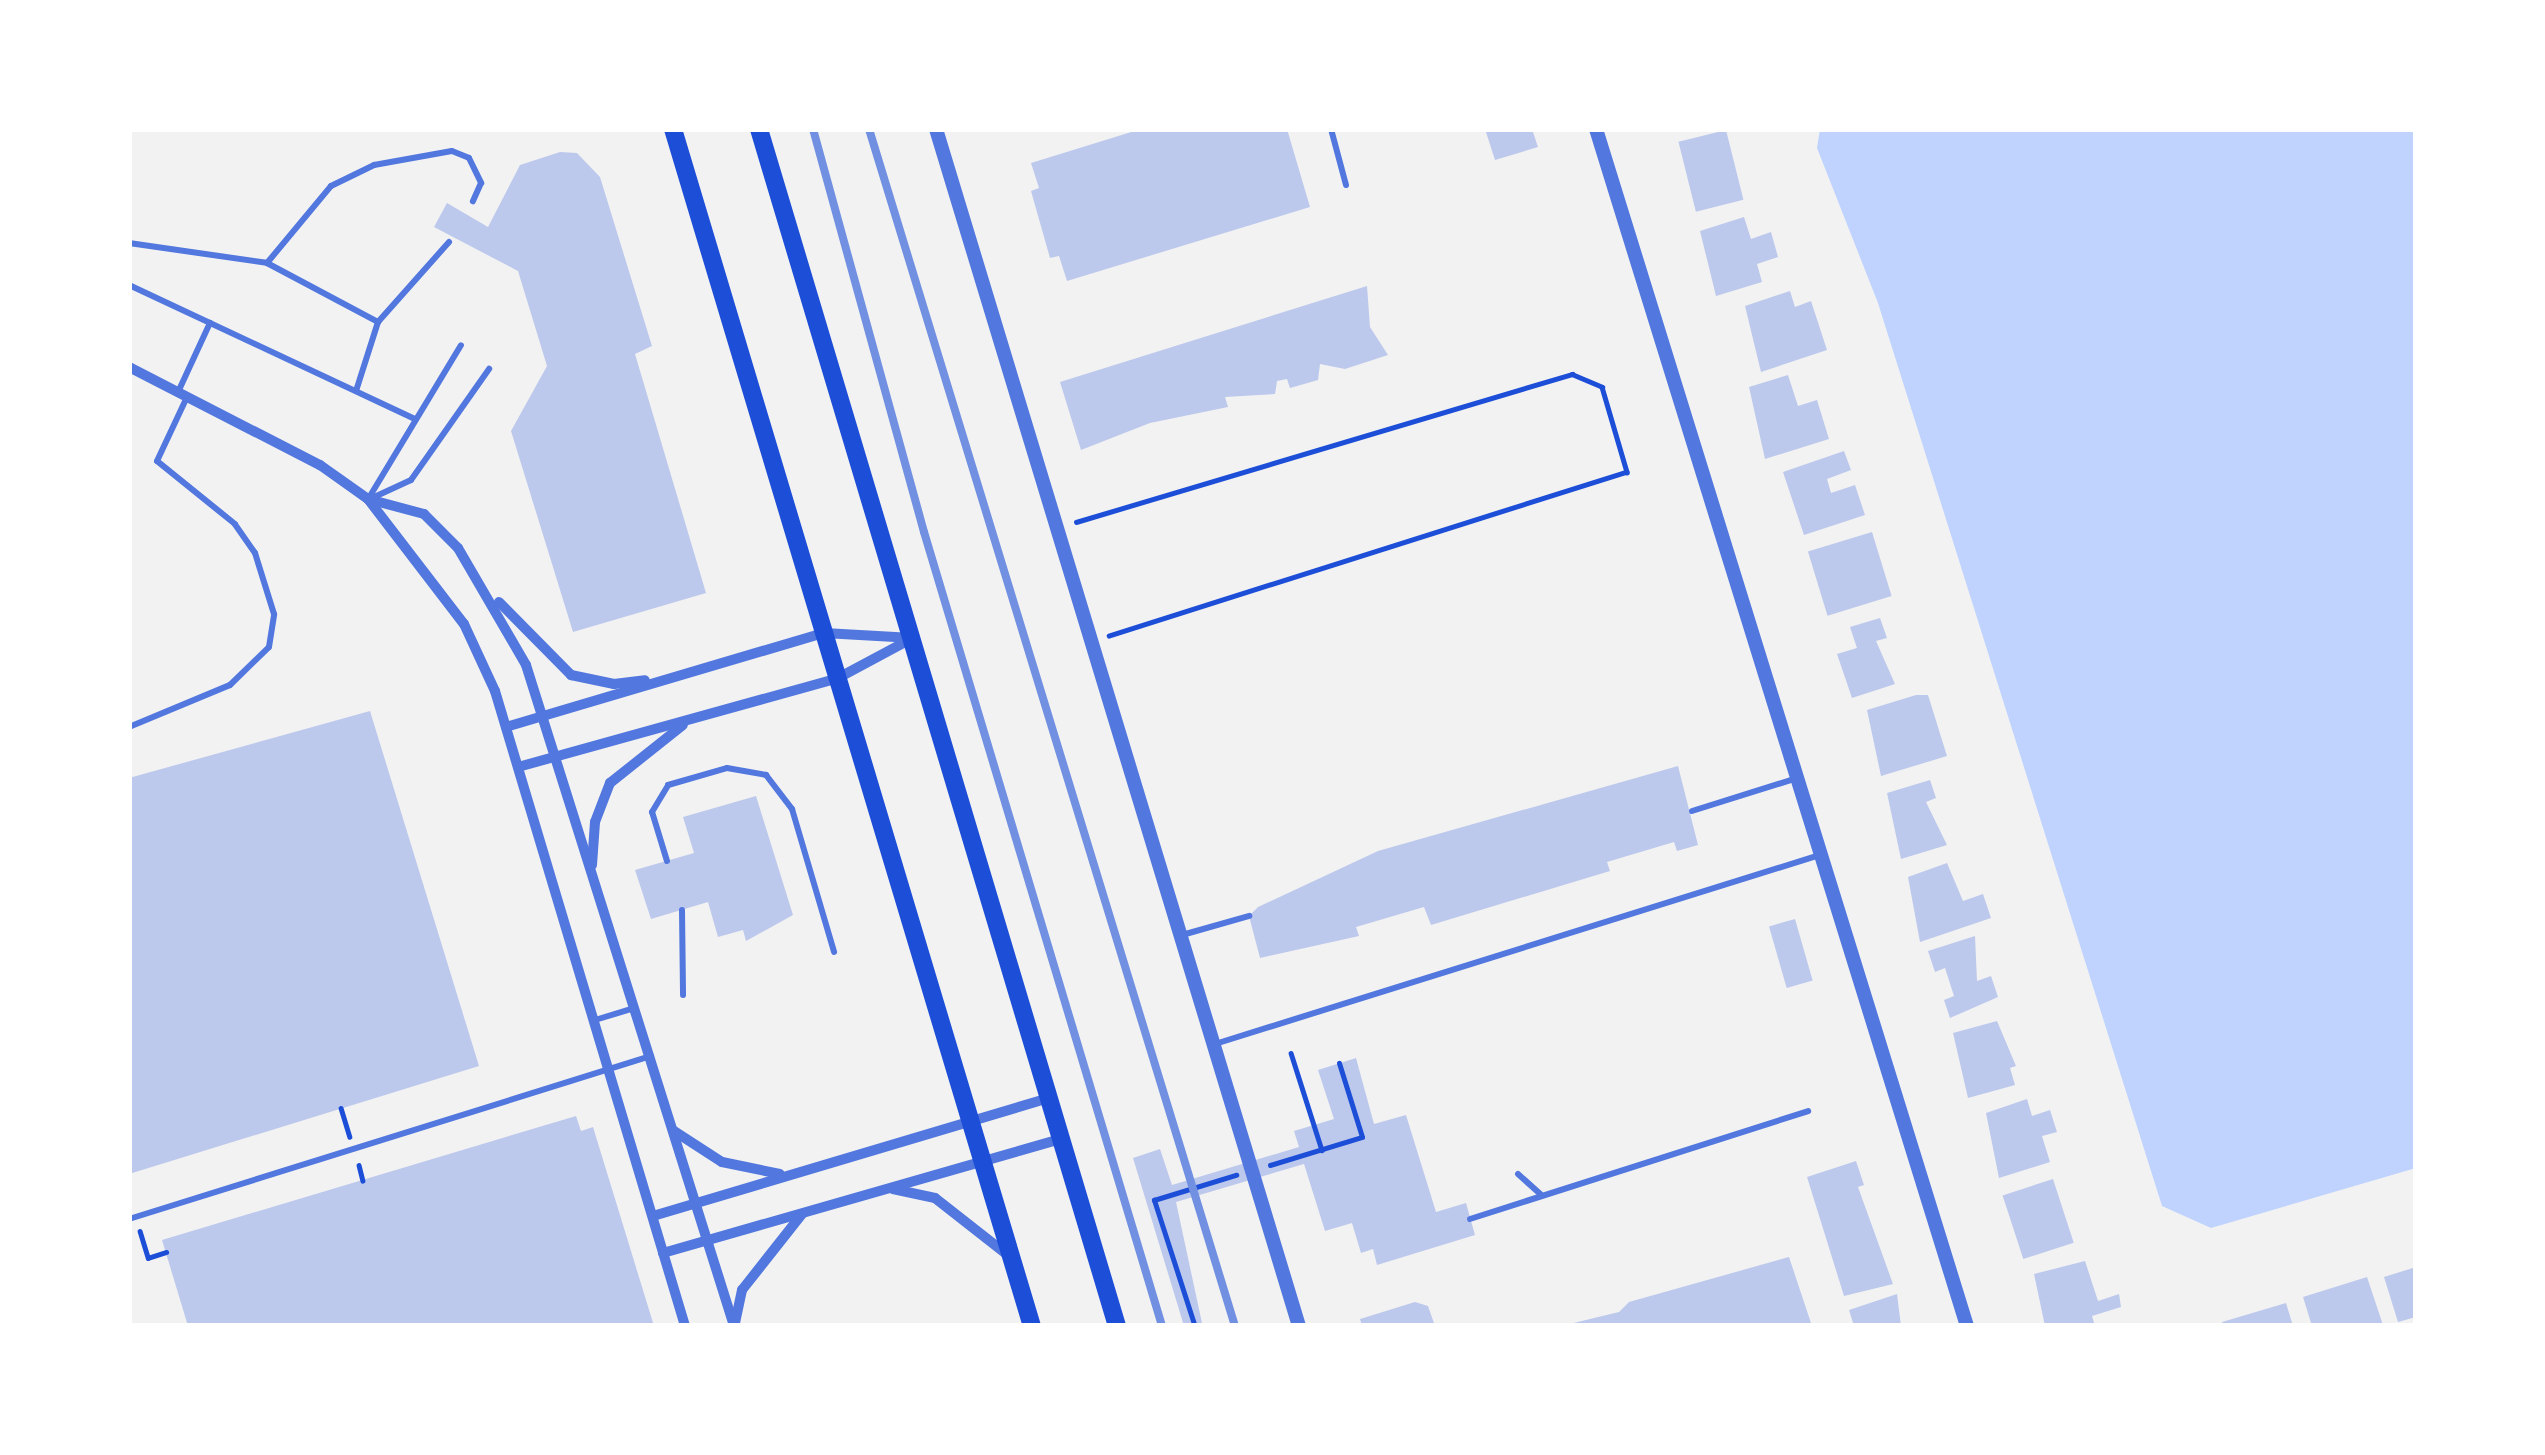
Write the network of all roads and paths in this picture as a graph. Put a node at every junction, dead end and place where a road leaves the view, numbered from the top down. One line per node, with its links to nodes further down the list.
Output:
1 (673, 129): 23 (main road)
2 (759, 129): 24 (main road)
3 (936, 129): 21 (street)
4 (1331, 129): 6 (lane)
5 (1597, 129): 34 (street)
6 (1346, 185)
7 (473, 201): 10 (lane)
8 (449, 242): 13 (lane)
9 (129, 243): 10 (lane)
10 (267, 263): 13 (lane)
11 (129, 284): 12 (lane)
12 (210, 322): 17 (lane); 18 (lane)
13 (378, 322): 17 (lane)
14 (461, 345): 19 (lane)
15 (129, 367): 18 (street)
16 (489, 369): 20 (lane)
17 (356, 391): 19 (lane)
18 (183, 394): 20 (street); 30 (lane)
19 (413, 418): 20 (lane)
20 (368, 499): 22 (street); 31 (street)
21 (1052, 529): 25 (street); 25 (path)
22 (491, 595): 26 (street); 28 (street)
23 (824, 633): 24 (street); 26 (street); 27 (main road)
24 (913, 638): 27 (street); 51 (main road)
25 (1087, 644): 41 (street)
26 (678, 676): 28 (street)
27 (838, 678): 29 (street); 53 (main road)
28 (542, 717): 31 (street); 32 (street)
29 (696, 718): 32 (street); 38 (street)
30 (129, 727)
31 (506, 727): 33 (street)
32 (554, 758): 33 (street); 38 (street)
33 (518, 767): 45 (street)
34 (1798, 777): 35 (lane); 36 (street)
35 (1692, 811)
36 (1823, 854): 46 (lane); 79 (street)
37 (668, 861): 42 (lane)
38 (592, 874): 44 (street)
39 (682, 910): 43 (lane)
40 (1249, 916): 41 (lane)
41 (1182, 935): 46 (street)
42 (834, 952)
43 (683, 995)
44 (635, 1008): 45 (lane); 48 (street)
45 (595, 1020): 50 (street)
46 (1215, 1044): 78 (street)
47 (1291, 1053): 56 (path)
48 (651, 1056): 50 (lane); 54 (street)
49 (1339, 1063): 56 (path)
50 (610, 1068): 66 (street); 67 (lane)
51 (1049, 1098): 53 (street); 55 (main road)
52 (1808, 1111): 63 (lane)
53 (971, 1121): 57 (main road); 59 (street)
54 (674, 1131): 59 (street); 64 (street)
55 (1061, 1139): 57 (street); 77 (main road)
56 (1322, 1150): 58 (path)
57 (983, 1162): 62 (street); 72 (main road)
58 (1259, 1168)
59 (795, 1173): 64 (street)
60 (1238, 1174): 73 (path)
61 (1518, 1174): 63 (lane)
62 (890, 1188): 65 (street); 72 (street)
63 (1540, 1194): 68 (lane)
64 (696, 1203): 66 (street); 69 (street)
65 (803, 1213): 69 (street); 75 (street)
66 (653, 1216): 71 (street)
67 (132, 1218): 70 (path)
68 (1470, 1219)
69 (707, 1240): 71 (street); 75 (street)
70 (166, 1252)
71 (664, 1252): 74 (street)
72 (1012, 1258): 76 (main road)
73 (1194, 1324)
74 (686, 1326)
75 (734, 1326)
76 (1032, 1326)
77 (1117, 1326)
78 (1299, 1326)
79 (1967, 1326)

